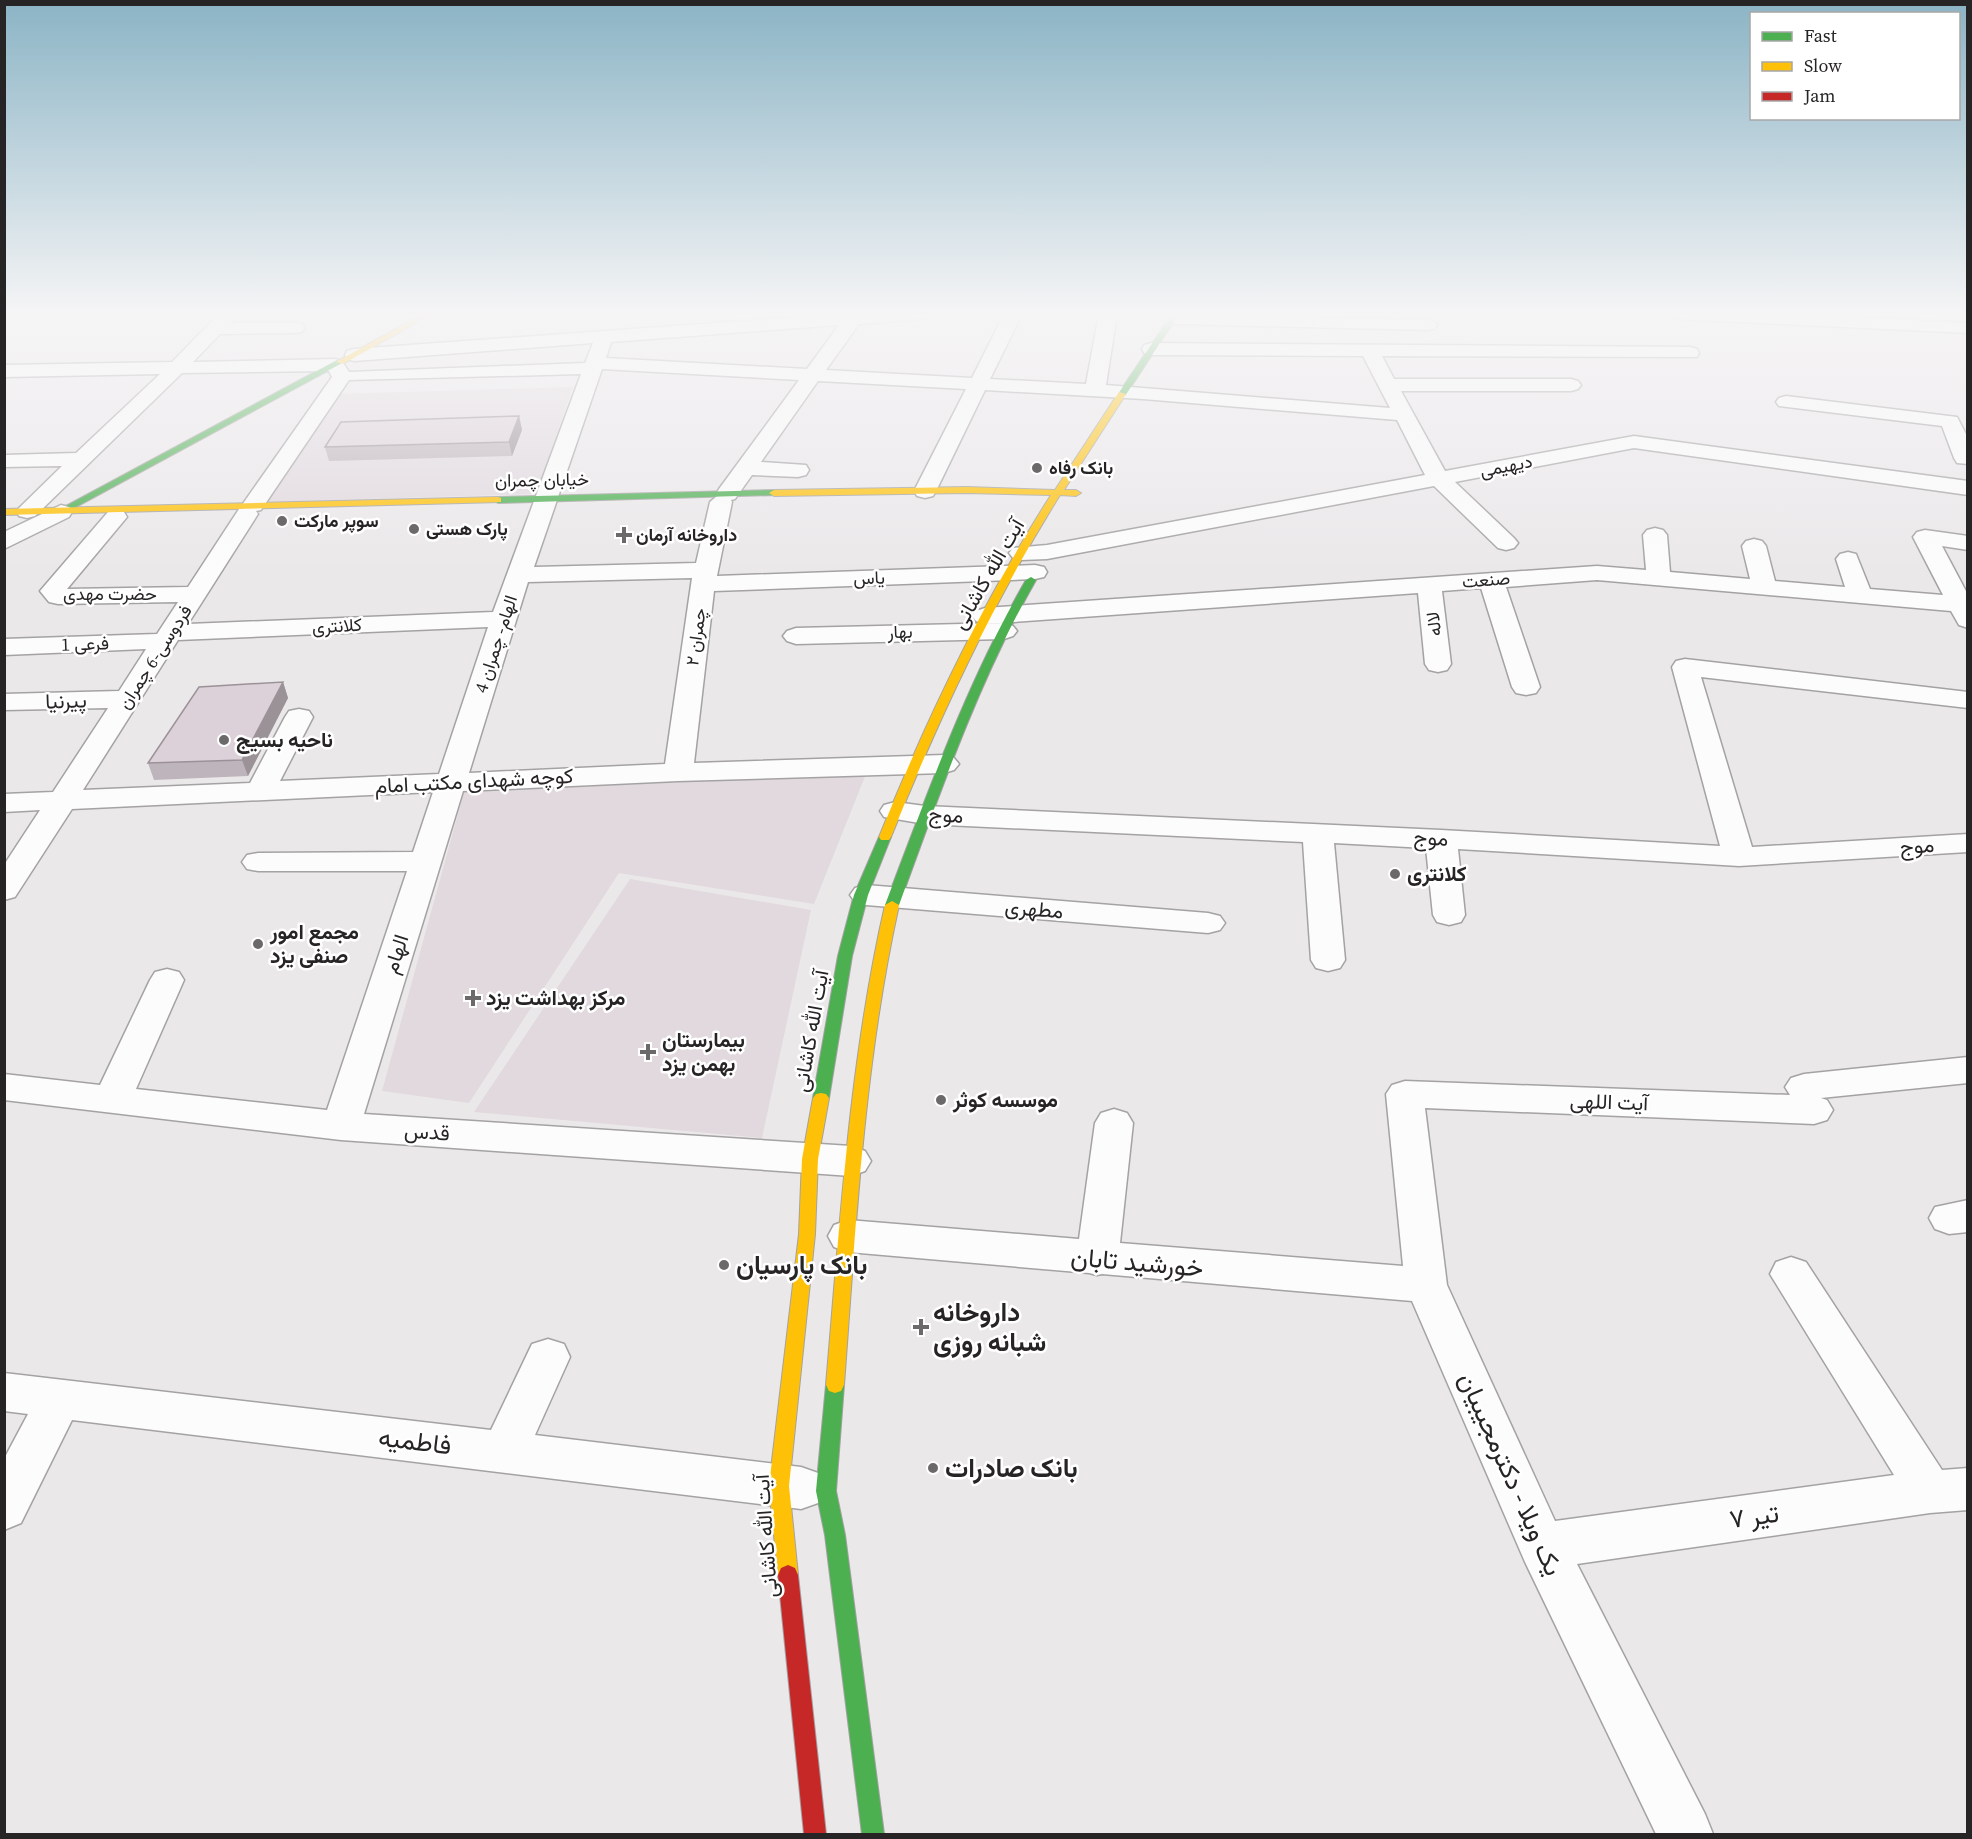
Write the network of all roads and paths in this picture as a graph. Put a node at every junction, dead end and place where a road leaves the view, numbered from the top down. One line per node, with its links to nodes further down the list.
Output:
1 (144, 400): 12 (street)
2 (280, 400): 30 (main road)
3 (321, 400): 28 (street, فردوسی-6 چمران)
4 (582, 400): 26 (street, الهام- چمران 4)
5 (795, 400): 15 (street)
6 (970, 400): 21 (street)
7 (1131, 400): 17 (main road, آیت الله کاشانی)
8 (1188, 400): 11 (street)
9 (1396, 400): 11 (street)
10 (1786, 402): 14 (street)
11 (1404, 415): 18 (street)
12 (82, 459): 13 (street); 30 (street)
13 (4, 461)
14 (1967, 462)
15 (746, 468): 16 (street); 24 (street)
16 (798, 470)
17 (1067, 477): 20 (main road); 22 (main road, آیت الله کاشانی)
18 (1438, 478): 19 (street, دیهیمی); 37 (street); 40 (street, دیهیمی)
19 (1968, 488)
20 (1020, 490): 21 (main road, خیابان چمران); 22 (main road, خیابان چمران)
21 (925, 491): 24 (main road, خیابان چمران)
22 (1056, 496): 23 (main road, خیابان چمران); 25 (main road, خیابان چمران); 34 (main road, آیت الله کاشانی)
23 (1079, 496)
24 (724, 498): 25 (main road, خیابان چمران); 26 (main road, خیابان چمران); 43 (street, چمران ۲)
25 (968, 498): 27 (main road)
26 (545, 502): 28 (main road, خیابان چمران); 42 (street, الهام- چمران 4)
27 (996, 504)
28 (250, 510): 30 (main road, خیابان چمران); 32 (main road, خیابان چمران); 48 (street, فردوسی-6 چمران)
29 (4, 512): 30 (main road, خیابان چمران)
30 (46, 513): 32 (main road, خیابان چمران); 33 (main road, خیابان چمران); 36 (street)
31 (1022, 514): 34 (main road)
32 (116, 517): 48 (street, حضرت مهدی)
33 (4, 520)
34 (1039, 528): 40 (main road, آیت الله کاشانی)
35 (1655, 535): 44 (street)
36 (4, 542)
37 (1506, 543)
38 (1968, 543): 50 (street)
39 (1754, 546): 47 (street)
40 (1033, 558): 43 (street, یاس); 52 (main road, آیت الله کاشانی); 52 (main road, آیت الله کاشانی)
41 (1848, 559): 49 (street)
42 (519, 575): 43 (street, یاس); 51 (street, الهام- چمران 4)
43 (705, 577): 64 (street, چمران ۲)
44 (1659, 579): 45 (street, صنعت); 47 (street, صنعت)
45 (1491, 580): 46 (street, صنعت); 57 (street)
46 (1429, 584): 52 (street, صنعت); 56 (street, لاله)
47 (1764, 588): 49 (street, صنعت)
48 (196, 594): 54 (street, فردوسی-6 چمران)
49 (1860, 596): 50 (street, صنعت)
50 (1964, 612)
51 (503, 619): 54 (street, کلانتری); 65 (street, الهام- چمران 4)
52 (995, 623): 53 (street, بهار); 62 (main road, آیت الله کاشانی); 63 (main road, آیت الله کاشانی)
53 (796, 636)
54 (168, 637): 55 (street, فرعی 1); 58 (street, فردوسی-6 چمران)
55 (4, 647)
56 (1438, 664)
57 (1526, 687)
58 (128, 699): 60 (street, پیرنیا); 67 (street, فردوسی-6 چمران)
59 (1968, 700): 74 (street)
60 (4, 702)
61 (299, 717): 66 (street)
62 (944, 764): 63 (street, کوچه شهدای مکتب امام); 70 (main road, آیت الله کاشانی)
63 (914, 765): 64 (street, کوچه شهدای مکتب امام); 69 (main road, آیت الله کاشانی)
64 (678, 772): 65 (street, کوچه شهدای مکتب امام)
65 (452, 782): 66 (street, کوچه شهدای مکتب امام); 75 (street, الهام)
66 (260, 791): 67 (street, کوچه شهدای مکتب امام)
67 (62, 801): 68 (street, کوچه شهدای مکتب امام); 77 (street, فردوسی-6 چمران)
68 (4, 803)
69 (895, 811): 70 (street, موج); 78 (main road, آیت الله کاشانی)
70 (925, 815): 71 (street, موج); 79 (main road, آیت الله کاشانی)
71 (1318, 833): 72 (street, موج); 82 (street)
72 (1441, 839): 74 (street, موج); 80 (street)
73 (1968, 843): 74 (street, موج)
74 (1739, 857)
75 (426, 861): 76 (street); 89 (street, الهام)
76 (258, 862)
77 (4, 890)
78 (861, 895): 79 (street, مطهری); 90 (main road, آیت الله کاشانی)
79 (894, 898): 81 (street, مطهری); 91 (main road, آیت الله کاشانی)
80 (1449, 915)
81 (1208, 923)
82 (1328, 960)
83 (167, 980): 87 (street)
84 (1968, 1070): 86 (street, آیت اللهی)
85 (4, 1087): 87 (street, قدس)
86 (1405, 1094): 95 (street, یک ویلا - دکترمجیبیان)
87 (112, 1100): 89 (street, قدس)
88 (1114, 1123): 93 (street)
89 (341, 1126): 90 (street, قدس)
90 (810, 1159): 91 (street, قدس); 92 (main road, آیت الله کاشانی)
91 (851, 1161): 92 (main road, آیت الله کاشانی)
92 (825, 1235): 93 (street, خورشید تابان); 100 (main road, آیت الله کاشانی); 102 (main road, آیت الله کاشانی)
93 (1097, 1259): 95 (street, خورشید تابان)
94 (1791, 1275): 101 (street)
95 (1426, 1285): 104 (street, یک ویلا - دکترمجیبیان)
96 (548, 1357): 99 (street)
97 (4, 1392): 98 (street, فاطمیه)
98 (60, 1398): 99 (street, فاطمیه); 103 (street)
99 (504, 1452): 100 (street, فاطمیه)
100 (779, 1486): 102 (street, فاطمیه); 105 (main road, آیت الله کاشانی)
101 (1949, 1490): 104 (street, ۷ تیر)
102 (826, 1491): 106 (main road, آیت الله کاشانی)
103 (4, 1508)
104 (1542, 1546): 107 (street, یک ویلا - دکترمجیبیان)
105 (814, 1834)
106 (873, 1834)
107 (1685, 1834)

